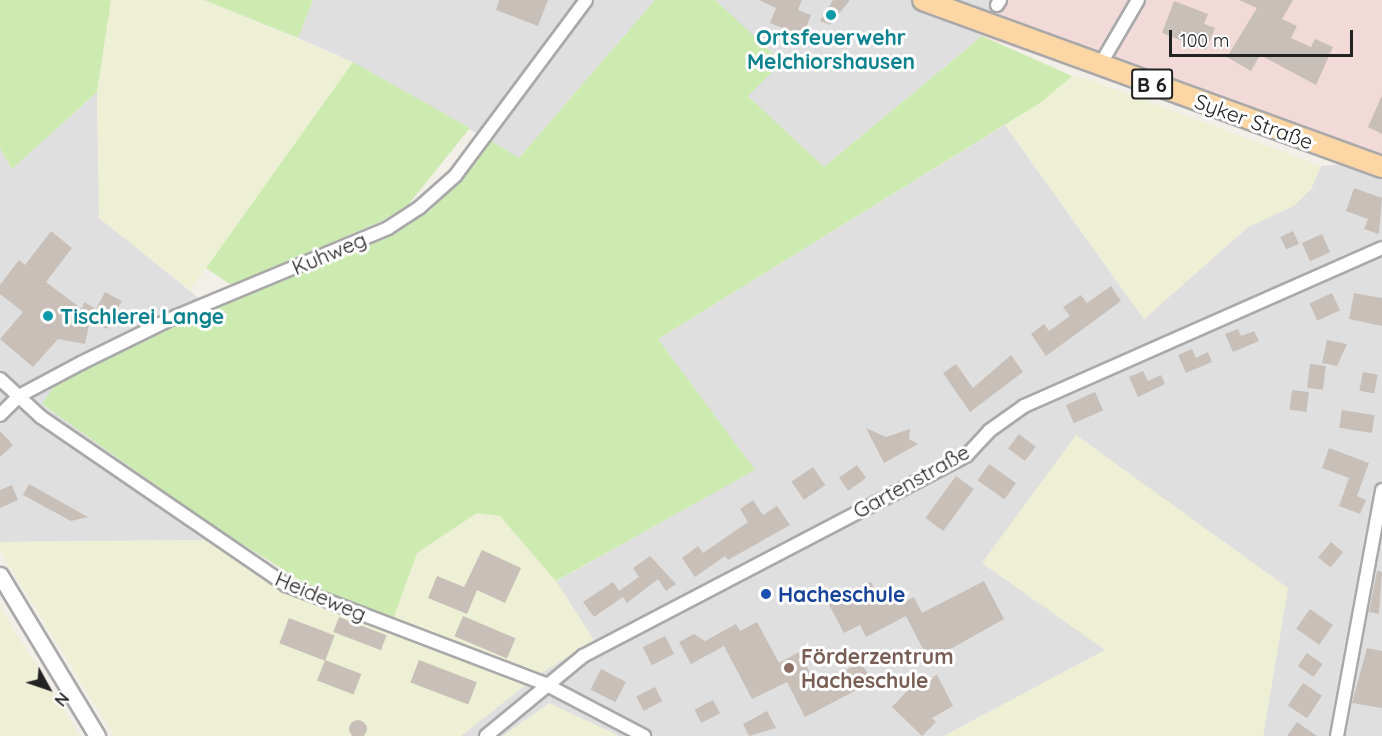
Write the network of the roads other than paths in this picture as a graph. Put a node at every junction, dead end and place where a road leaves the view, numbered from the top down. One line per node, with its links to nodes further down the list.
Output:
1 (586, 0): 8 (street, Kuhweg)
2 (923, 0): 4 (main road, Syker Straße / B 6)
3 (1138, 0): 4 (street)
4 (1100, 65): 5 (main road, Syker Straße / B 6)
5 (1382, 167)
6 (1382, 248): 12 (street, Gartenstraße)
7 (0, 379): 8 (street, Heideweg)
8 (19, 396): 9 (street, Kuhweg); 12 (street, Heideweg)
9 (0, 415)
10 (1382, 490): 16 (street)
11 (0, 576): 13 (street)
12 (545, 684): 14 (street, Gartenstraße); 15 (street, Heideweg)
13 (97, 736)
14 (486, 736)
15 (644, 736)
16 (1336, 736)

